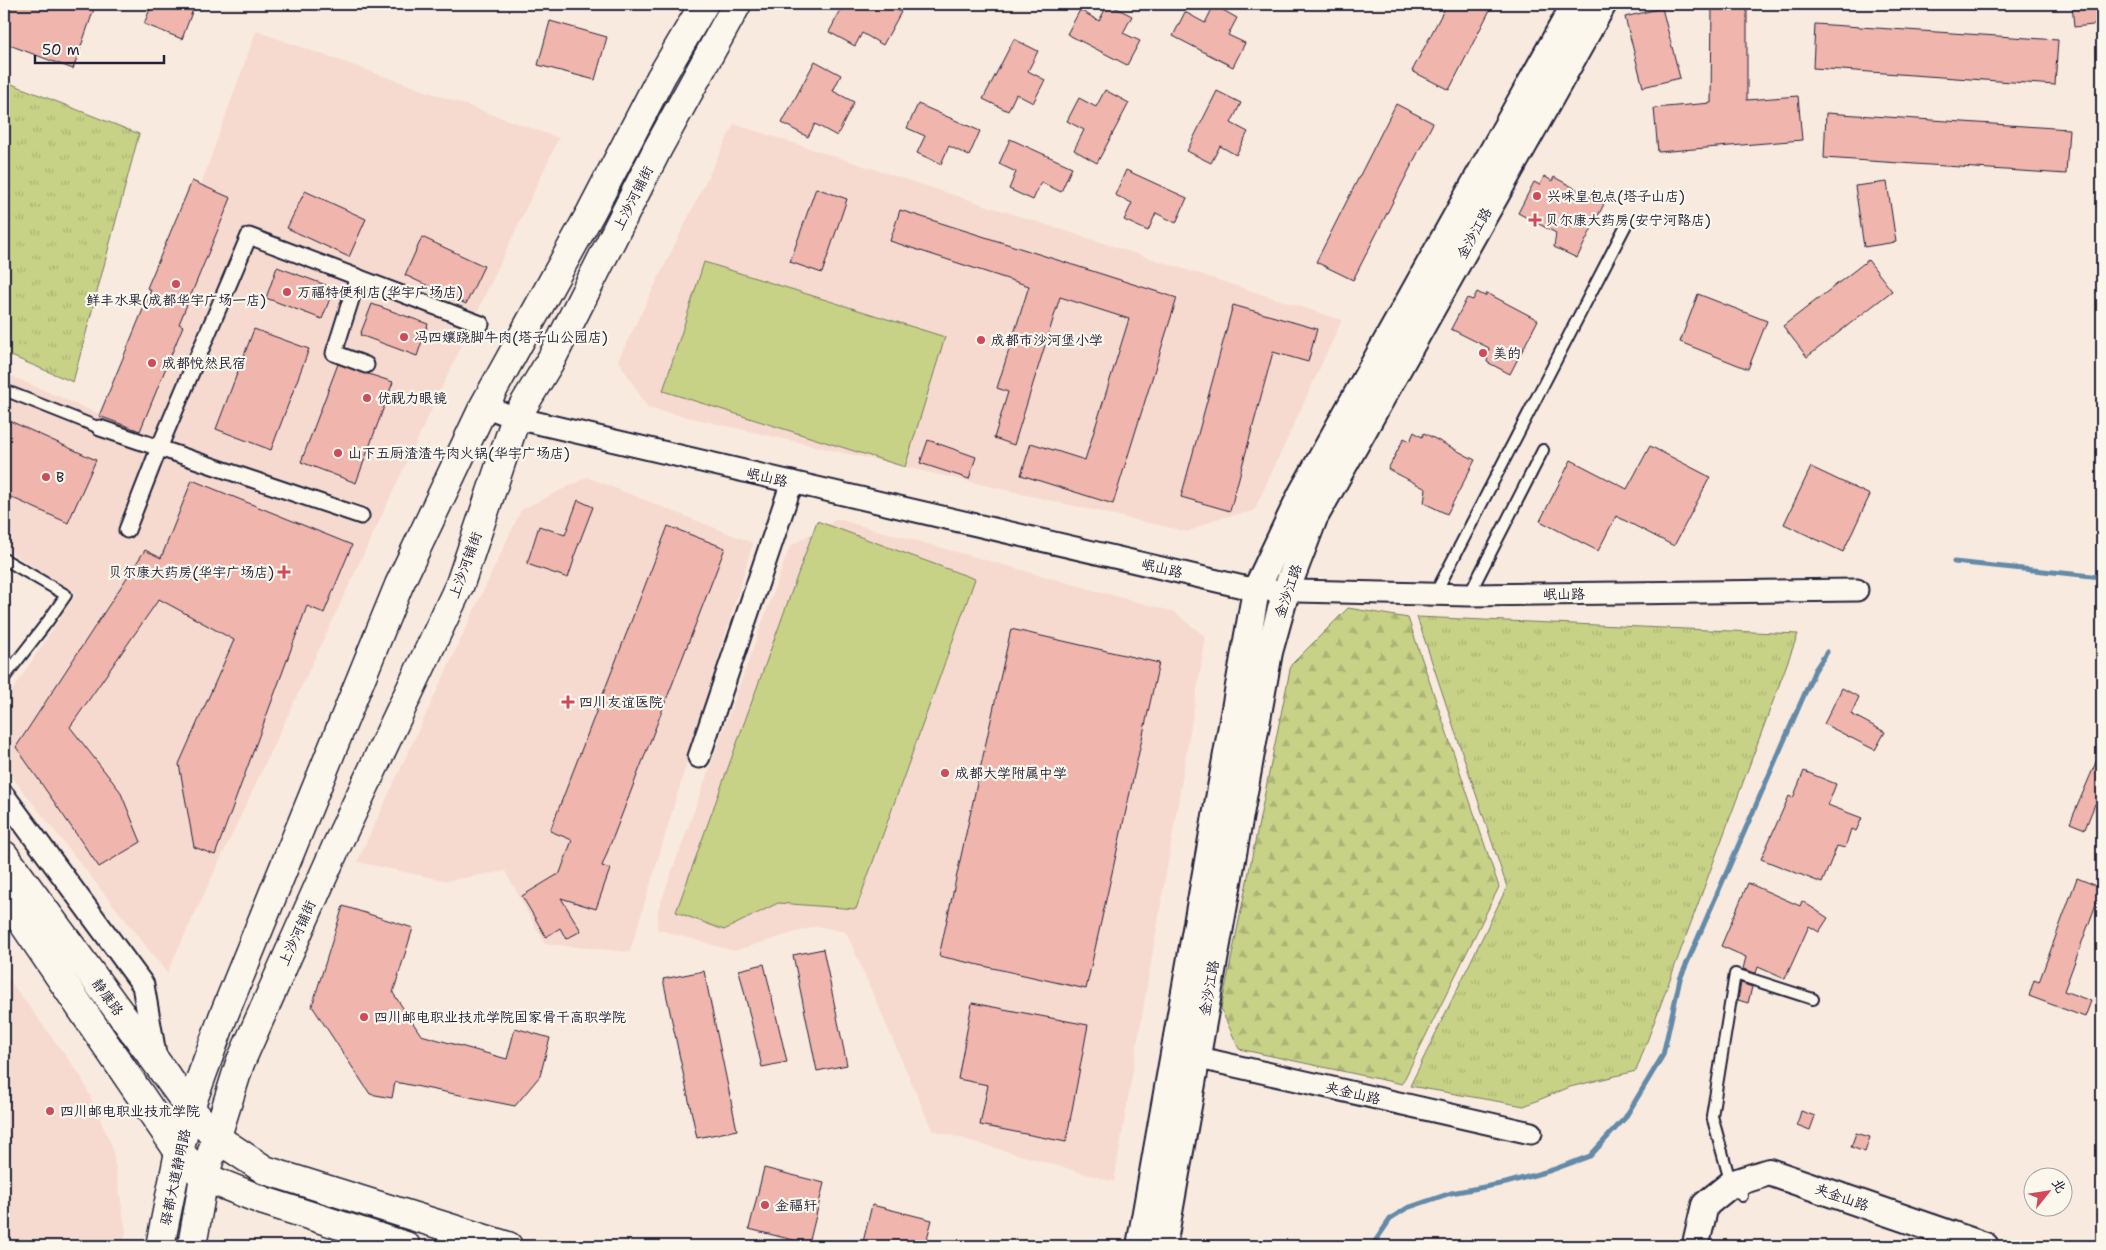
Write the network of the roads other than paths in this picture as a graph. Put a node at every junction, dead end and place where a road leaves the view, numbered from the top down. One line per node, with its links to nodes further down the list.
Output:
1 (704, 4): 10 (main road)
2 (737, 4): 11 (main road, 上沙河铺街)
3 (1575, 4): 19 (street)
4 (1603, 4): 21 (street, 金沙江路)
5 (1627, 223): 22 (lane)
6 (358, 277): 7 (street); 8 (street); 13 (street)
7 (481, 324)
8 (366, 365)
9 (4, 390): 12 (lane)
10 (484, 406): 11 (street, 岷山路); 32 (main road)
11 (516, 418): 15 (street, 岷山路); 34 (main road, 上沙河铺街)
12 (100, 428): 13 (street)
13 (159, 448): 16 (street); 17 (street)
14 (1543, 450): 23 (lane)
15 (792, 482): 19 (street, 岷山路); 25 (street)
16 (361, 516)
17 (127, 530)
18 (4, 559): 24 (lane)
19 (1256, 590): 21 (street, 岷山路); 30 (street)
20 (1857, 590): 23 (street, 岷山路)
21 (1286, 591): 22 (street, 岷山路); 30 (street, 金沙江路)
22 (1435, 594): 23 (street, 岷山路)
23 (1469, 595)
24 (4, 678)
25 (699, 757)
26 (4, 796): 31 (street)
27 (4, 856): 31 (main road, 静康路)
28 (4, 894): 35 (main road, 静康路)
29 (1813, 999): 37 (lane)
30 (1185, 1055): 33 (street, 夹金山路); 42 (street, 金沙江路); 43 (street, 金沙江路)
31 (157, 1063): 32 (main road, 静康路)
32 (190, 1108): 34 (main road, 静康路); 35 (main road, 驿都大道静明路)
33 (1531, 1133)
34 (215, 1137): 36 (main road, 驿都大道静明路); 41 (main road, 静康路)
35 (179, 1152): 36 (main road, 静康路); 38 (main road, 驿都大道静明路)
36 (204, 1177): 39 (main road, 驿都大道静明路); 40 (main road)
37 (1745, 1188): 44 (street, 夹金山路); 45 (street); 46 (street, 夹金山路); 47 (street, 夹金山路)
38 (160, 1246)
39 (192, 1246)
40 (406, 1246)
41 (508, 1246)
42 (1140, 1246)
43 (1163, 1246)
44 (1697, 1246)
45 (1712, 1246)
46 (1940, 1246)
47 (1984, 1246)

